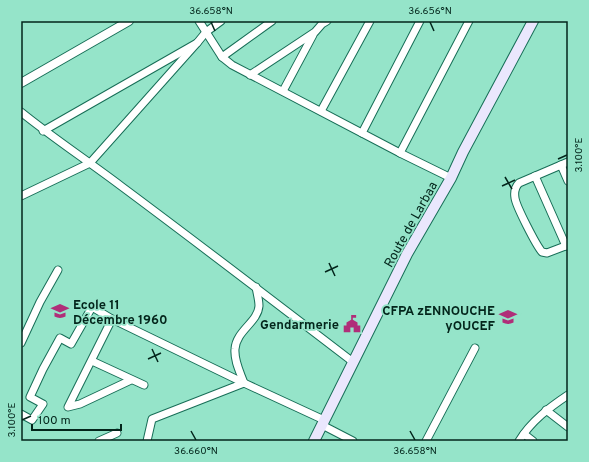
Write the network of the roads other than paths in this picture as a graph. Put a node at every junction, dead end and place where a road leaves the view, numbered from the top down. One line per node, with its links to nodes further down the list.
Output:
1 (130, 21): 15 (street)
2 (199, 21): 10 (street)
3 (221, 21): 10 (street)
4 (272, 21): 13 (street)
5 (370, 21): 18 (street)
6 (420, 21): 20 (street)
7 (469, 21): 21 (street)
8 (323, 22): 11 (street)
9 (531, 22): 25 (main road, Route de Larbaa)
10 (206, 32): 12 (street); 13 (street)
11 (315, 32): 14 (street); 16 (street)
12 (198, 43): 19 (street); 22 (street)
13 (222, 57): 14 (street)
14 (250, 75): 16 (street)
15 (21, 83)
16 (283, 91): 18 (street)
17 (21, 112): 19 (street)
18 (321, 112): 20 (street)
19 (43, 130): 22 (street)
20 (362, 133): 21 (street)
21 (400, 152): 25 (street)
22 (90, 163): 27 (street); 30 (street)
23 (565, 163): 24 (street); 26 (street)
24 (535, 176): 28 (street); 28 (street)
25 (451, 178): 35 (main road, Route de Larbaa)
26 (568, 181)
27 (21, 196)
28 (567, 245)
29 (58, 270): 32 (street)
30 (256, 287): 35 (street); 37 (street)
31 (112, 319): 34 (street); 37 (street); 41 (street)
32 (21, 343)
33 (475, 348): 50 (street)
34 (92, 361): 36 (street); 36 (street)
35 (354, 362): 42 (main road, Route de Larbaa)
36 (131, 380): 38 (street)
37 (244, 383): 42 (street); 47 (street)
38 (144, 385)
39 (568, 395): 40 (street)
40 (546, 410): 43 (street); 45 (street)
41 (21, 414)
42 (323, 423): 48 (main road, Route de Larbaa); 49 (street)
43 (568, 427)
44 (117, 433): 46 (street)
45 (524, 434): 51 (street); 52 (street)
46 (99, 441)
47 (147, 441)
48 (314, 441)
49 (353, 441)
50 (426, 441)
51 (519, 441)
52 (533, 441)

